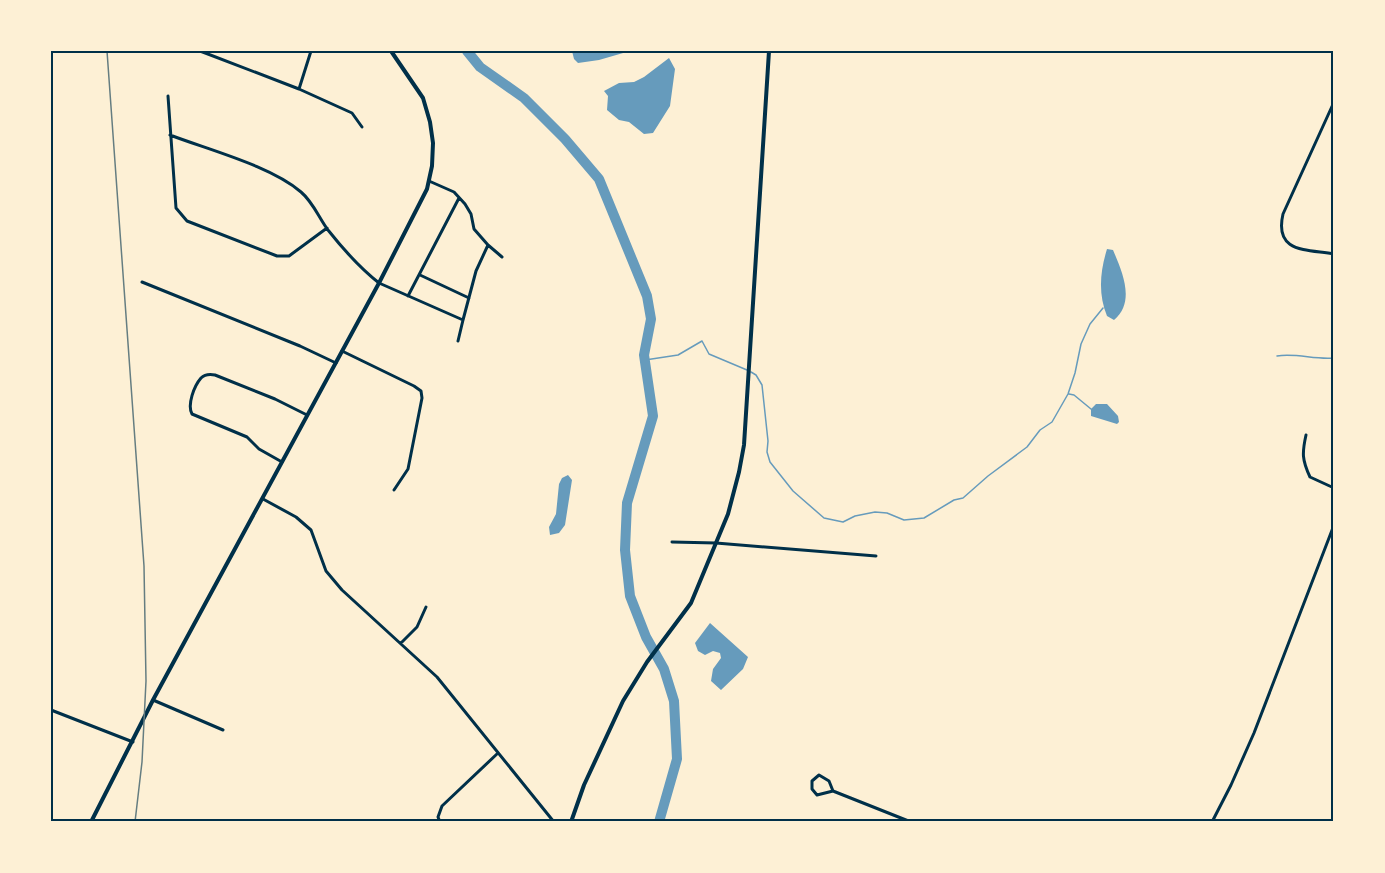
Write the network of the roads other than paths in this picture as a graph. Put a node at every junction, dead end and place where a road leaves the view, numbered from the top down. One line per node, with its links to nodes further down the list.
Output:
1 (200, 51): 5 (street)
2 (311, 51): 5 (street)
3 (391, 51): 10 (street)
4 (769, 51): 33 (street)
5 (299, 89): 8 (street)
6 (168, 96): 9 (street)
7 (1334, 102): 14 (street)
8 (362, 127)
9 (170, 135): 12 (street); 12 (street)
10 (429, 181): 11 (street); 18 (street)
11 (459, 198): 13 (street); 16 (street)
12 (327, 228): 18 (street)
13 (488, 245): 15 (street); 20 (street)
14 (1334, 254)
15 (502, 257)
16 (420, 275): 19 (street); 20 (street)
17 (142, 282): 24 (street)
18 (380, 283): 19 (street); 23 (street)
19 (408, 296): 21 (street)
20 (469, 298): 21 (street)
21 (463, 320): 22 (street)
22 (458, 341)
23 (342, 351): 24 (street); 29 (street)
24 (336, 363): 25 (street)
25 (308, 416): 27 (street); 27 (street)
26 (1306, 435): 28 (street)
27 (282, 462): 30 (street)
28 (1334, 488)
29 (394, 490)
30 (263, 499): 36 (street); 37 (street)
31 (1334, 525): 48 (street)
32 (672, 542): 33 (street)
33 (716, 543): 34 (street); 46 (street)
34 (876, 556)
35 (426, 607): 36 (street)
36 (401, 643): 41 (street)
37 (153, 700): 39 (street); 40 (street)
38 (51, 710): 40 (street)
39 (223, 730)
40 (133, 742): 43 (street)
41 (498, 753): 44 (street); 45 (street)
42 (832, 791): 42 (street); 47 (street)
43 (91, 822)
44 (440, 822)
45 (554, 822)
46 (571, 822)
47 (910, 822)
48 (1212, 822)

